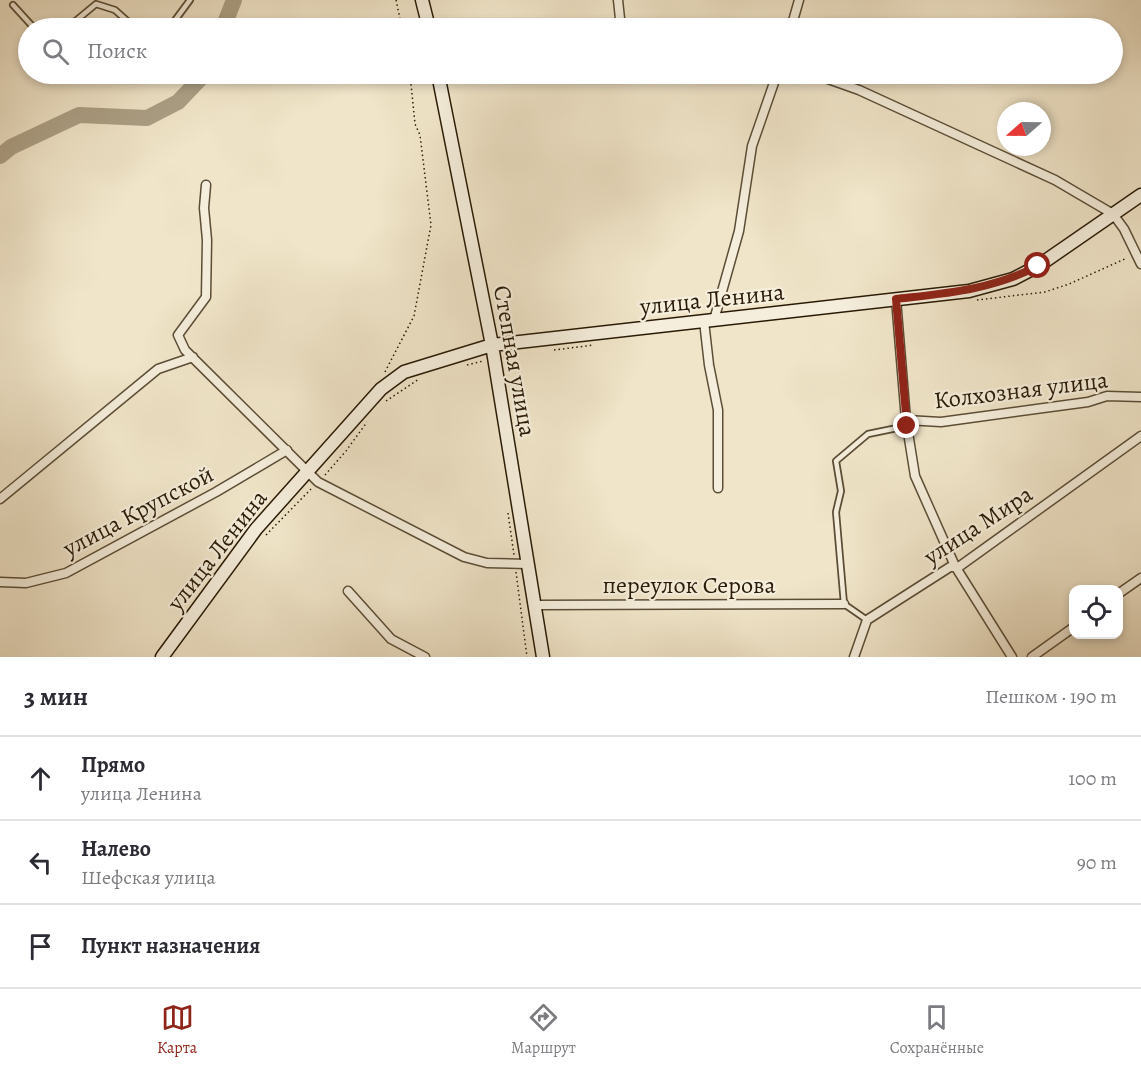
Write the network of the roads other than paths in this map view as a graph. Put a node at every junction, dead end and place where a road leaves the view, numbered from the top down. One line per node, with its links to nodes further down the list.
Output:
1 (190, 0): 9 (lane)
2 (422, 0): 10 (street)
3 (618, 0): 11 (street)
4 (799, 0): 12 (street)
5 (13, 5): 6 (lane)
6 (25, 18)
7 (79, 18): 8 (lane)
8 (124, 18)
9 (176, 18)
10 (426, 18)
11 (620, 18)
12 (794, 18)
13 (440, 84): 22 (street, Степная улица)
14 (774, 84): 21 (street)
15 (842, 84): 18 (street)
16 (206, 185): 23 (street)
17 (1141, 195): 18 (street, улица Ленина)
18 (1113, 214): 19 (street); 20 (street, улица Ленина)
19 (1141, 264)
20 (896, 299): 21 (street, улица Ленина); 25 (street)
21 (709, 320): 22 (street, улица Ленина); 29 (street)
22 (492, 345): 28 (street, улица Ленина); 31 (street, Степная улица)
23 (193, 357): 27 (street); 30 (street)
24 (1141, 397): 25 (street, Колхозная улица)
25 (907, 423): 32 (street); 37 (lane)
26 (1141, 436): 32 (street, улица Мира)
27 (287, 450): 28 (street); 34 (street, улица Крупской)
28 (308, 472): 31 (street); 41 (street, улица Ленина)
29 (718, 488)
30 (0, 499)
31 (528, 564): 38 (street, Степная улица)
32 (955, 567): 39 (street, улица Мира); 45 (street)
33 (1141, 578): 36 (street)
34 (0, 582)
35 (348, 591): 42 (street)
36 (1123, 591)
37 (844, 604): 38 (street, переулок Серова); 39 (lane)
38 (535, 605): 43 (street, Степная улица)
39 (867, 620): 44 (street)
40 (1069, 631): 46 (street)
41 (162, 657)
42 (425, 657)
43 (543, 657)
44 (854, 657)
45 (1012, 657)
46 (1032, 657)

